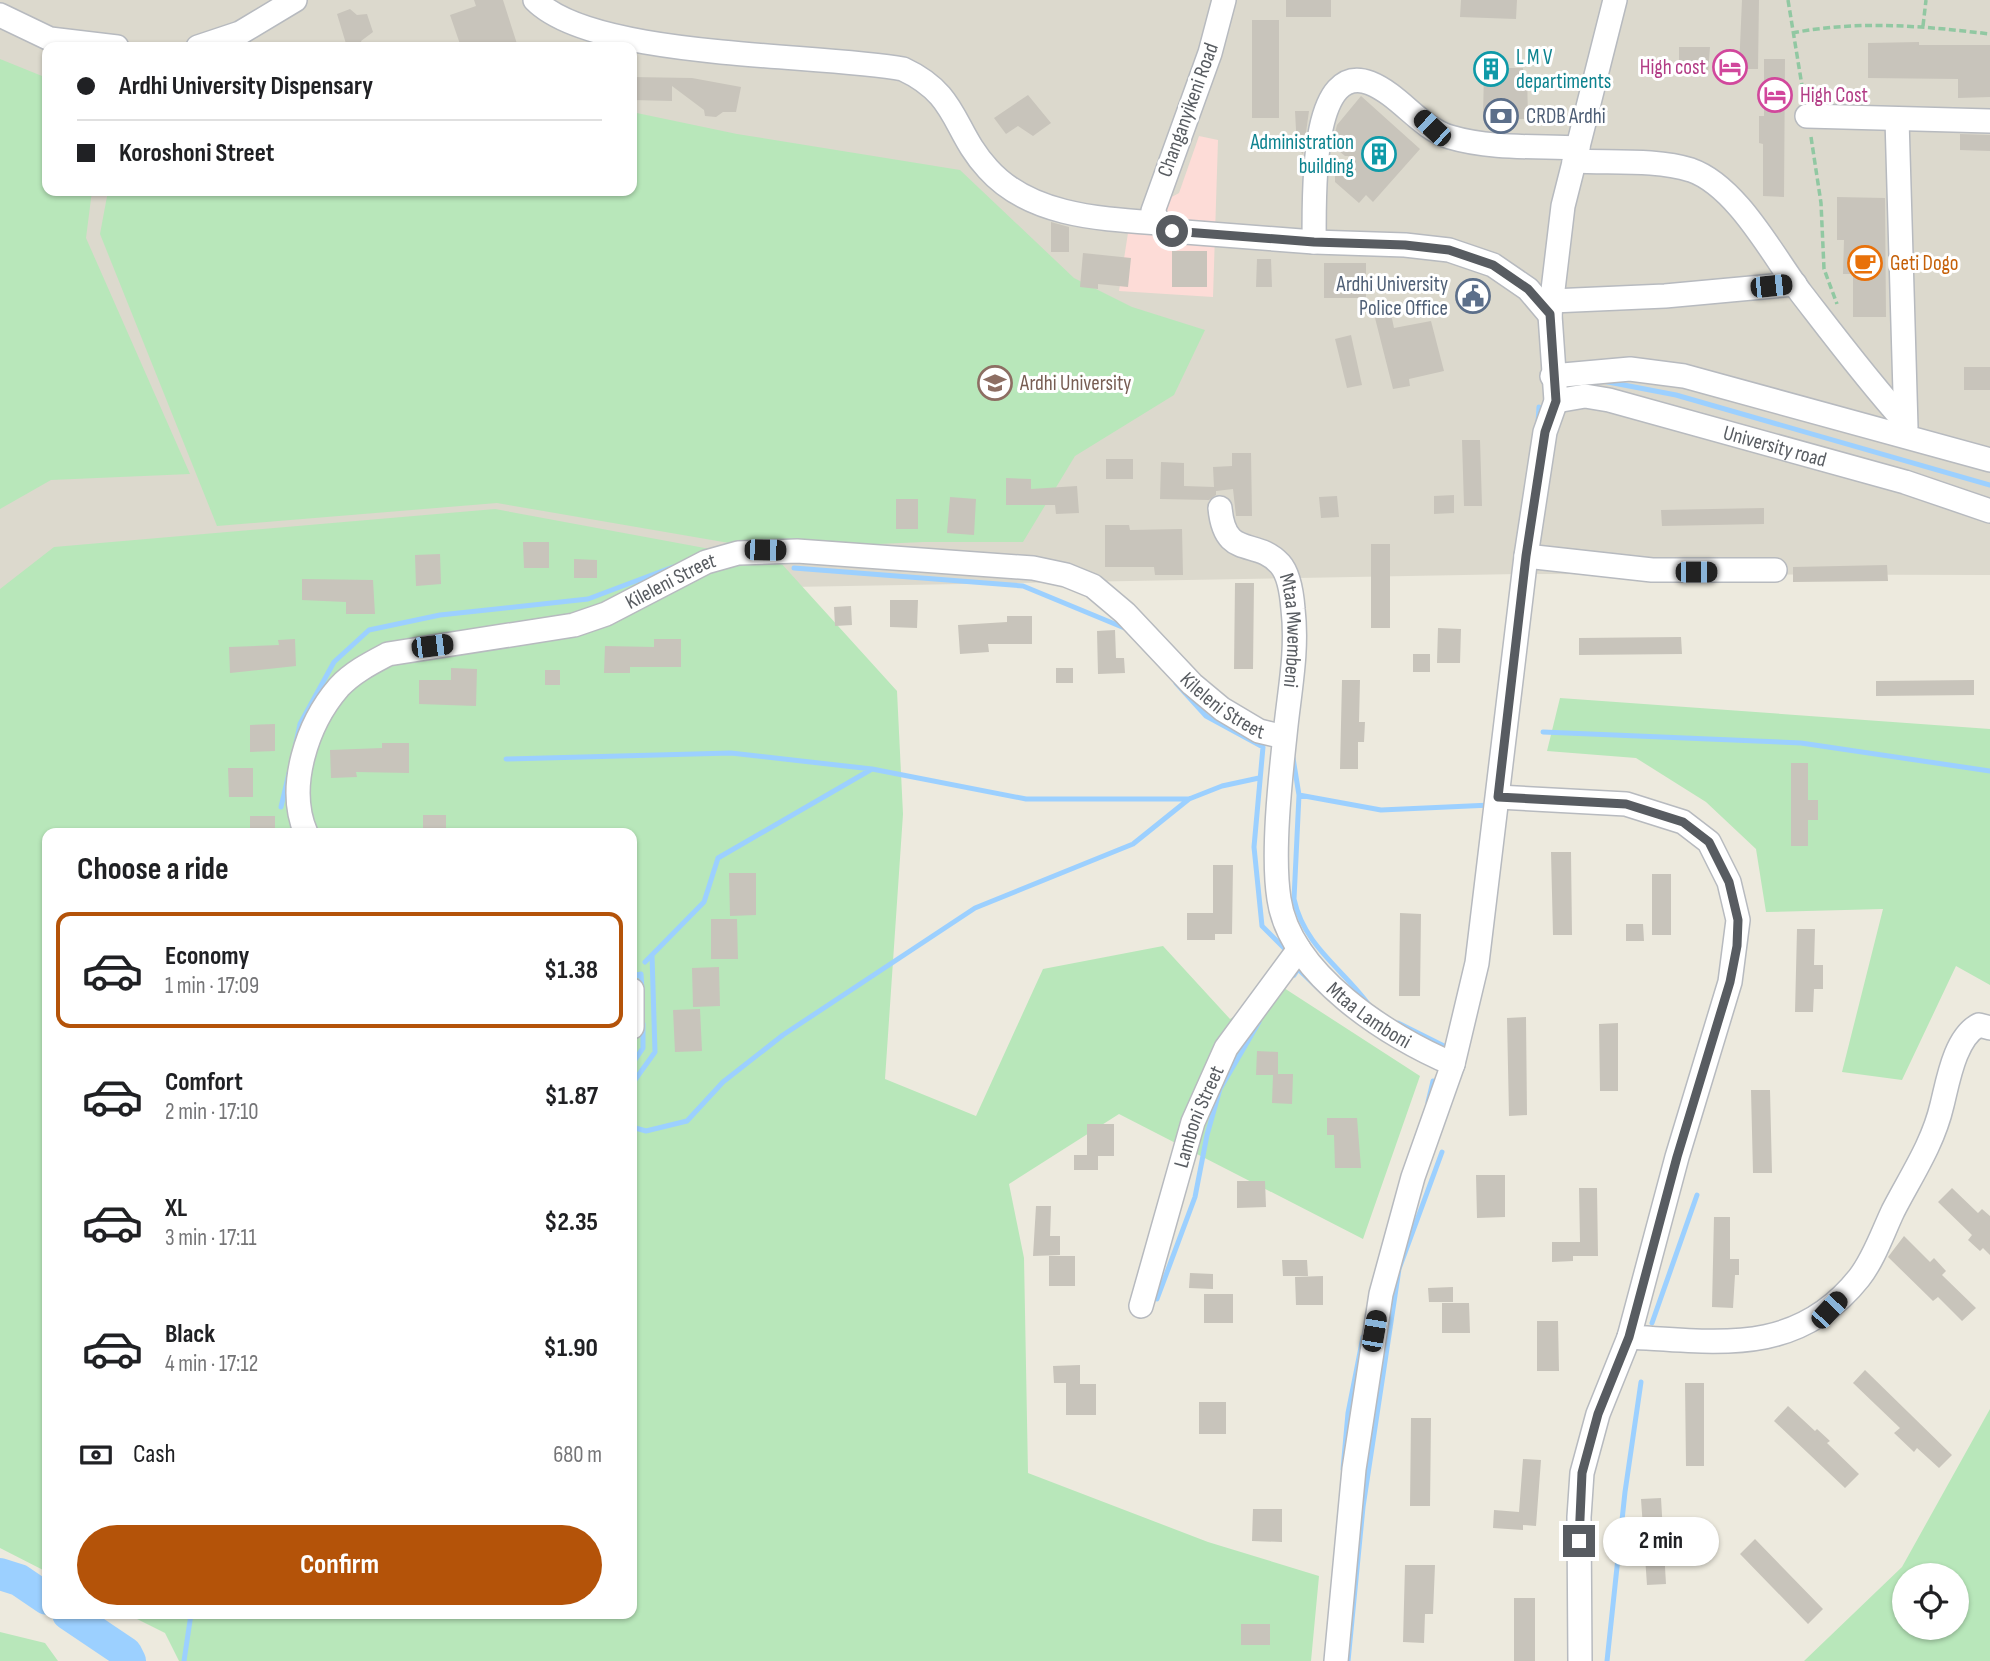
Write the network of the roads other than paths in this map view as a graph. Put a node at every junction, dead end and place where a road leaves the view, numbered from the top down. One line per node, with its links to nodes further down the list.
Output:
1 (295, 0): 7 (street)
2 (535, 0): 12 (street)
3 (1224, 0): 12 (street, Changanyikeni Road)
4 (1615, 0): 11 (street)
5 (0, 15): 6 (street)
6 (75, 42)
7 (213, 42)
8 (1807, 117): 9 (street)
9 (1897, 119): 10 (street); 18 (street)
10 (1990, 121)
11 (1576, 154): 13 (street); 14 (street); 15 (street)
12 (1159, 223): 13 (street)
13 (1314, 242): 15 (street)
14 (1795, 284): 15 (street); 18 (street)
15 (1551, 308): 16 (street)
16 (1552, 376): 17 (street); 18 (street)
17 (1556, 401): 21 (street, University road); 22 (street)
18 (1906, 429): 19 (street)
19 (1990, 460)
20 (1220, 508): 24 (street, Mtaa Mwembeni)
21 (1990, 511)
22 (1526, 556): 23 (street); 25 (street)
23 (1775, 570)
24 (1284, 737): 26 (street, Kileleni Street); 27 (street, Mtaa Mwembeni)
25 (1498, 797): 29 (street); 31 (street)
26 (304, 828)
27 (1299, 949): 29 (street, Mtaa Lamboni); 30 (street, Lamboni Street)
28 (1990, 1028): 31 (street)
29 (1453, 1064): 32 (street)
30 (1141, 1306)
31 (1629, 1337): 33 (street)
32 (1336, 1661)
33 (1580, 1661)

